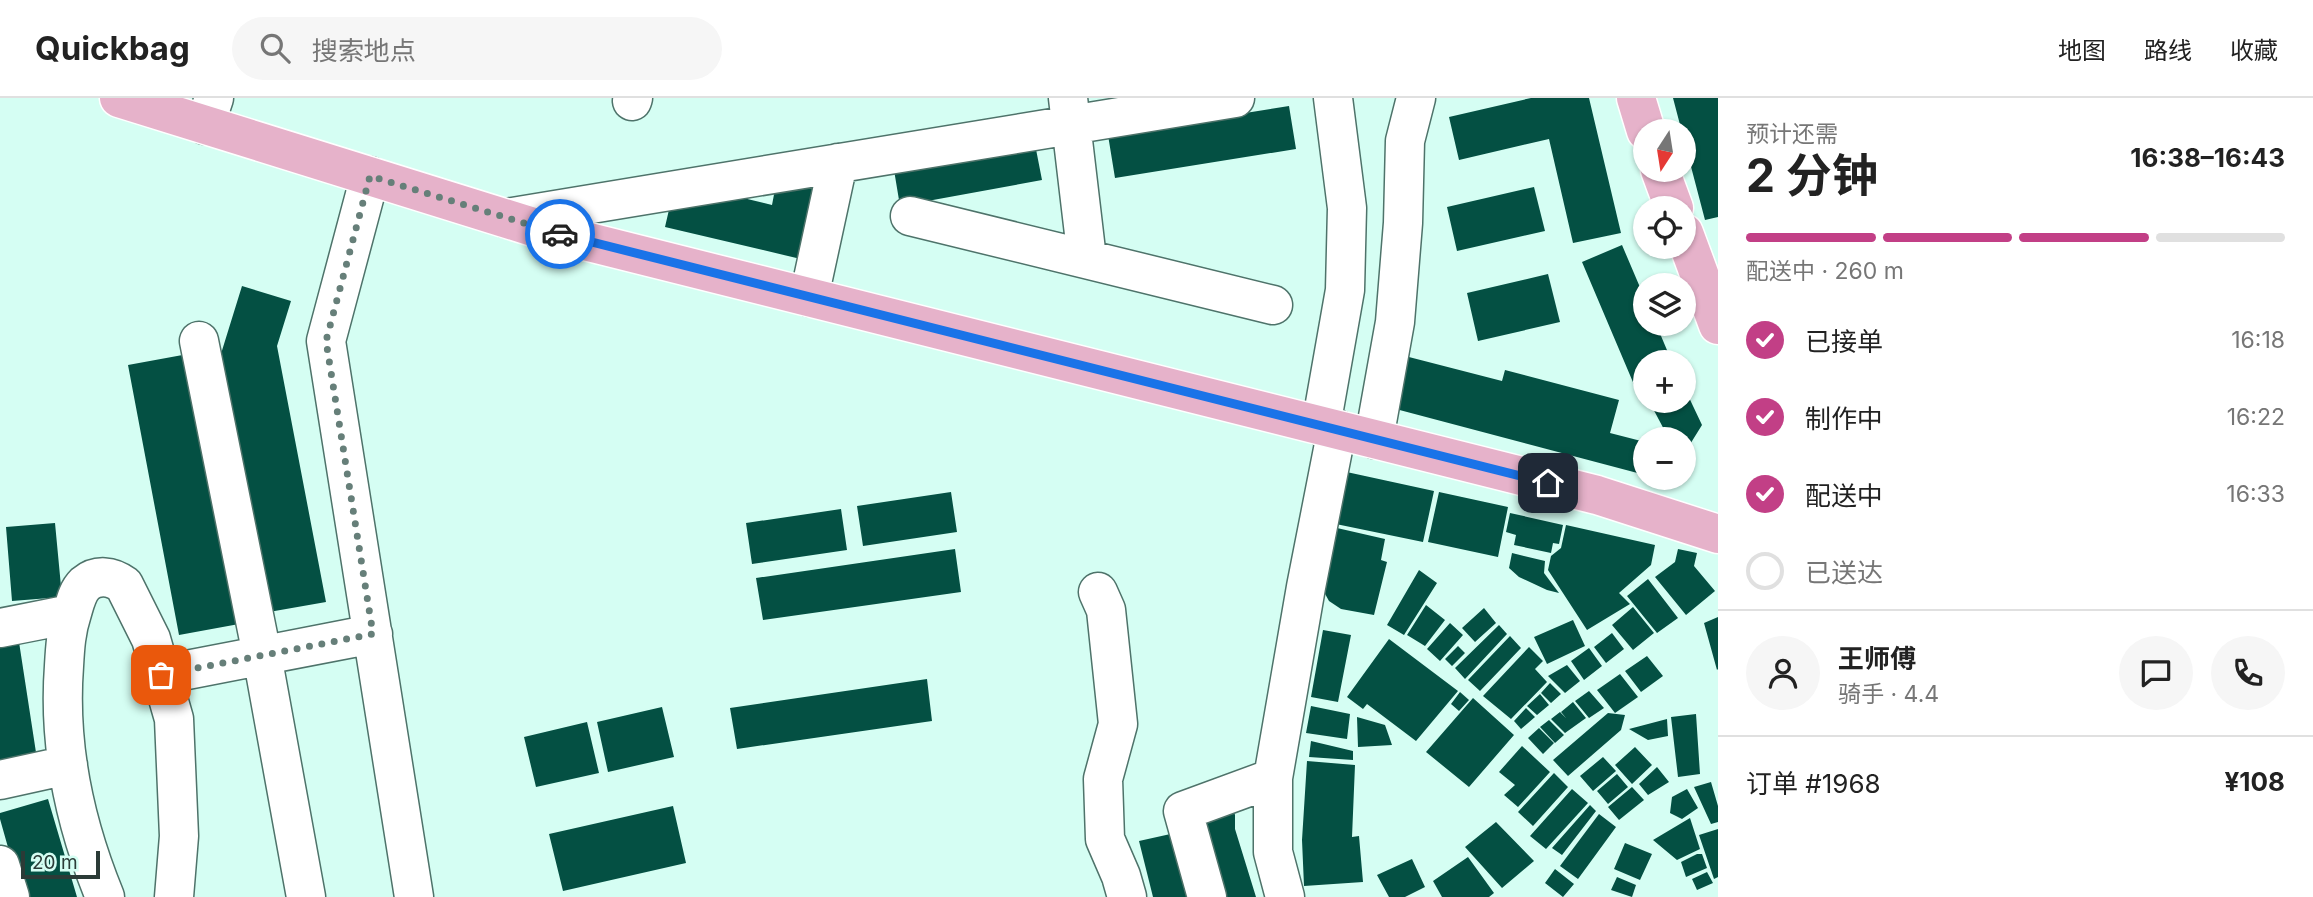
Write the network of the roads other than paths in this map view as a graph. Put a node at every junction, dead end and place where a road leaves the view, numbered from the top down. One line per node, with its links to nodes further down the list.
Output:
1 (119, 98): 6 (main road)
2 (1235, 98): 7 (street)
3 (1334, 98): 19 (street)
4 (1416, 98): 20 (street)
5 (1636, 98): 8 (main road)
6 (210, 111): 10 (main road)
7 (1070, 111): 9 (street); 13 (street)
8 (1642, 119)
9 (838, 163): 12 (street); 15 (street)
10 (370, 176): 12 (main road); 25 (street)
11 (911, 216): 13 (street)
12 (506, 218): 15 (main road)
13 (1087, 259): 16 (street)
14 (1694, 259): 17 (main road)
15 (809, 297): 19 (main road)
16 (1273, 305)
17 (1718, 325)
18 (199, 341): 26 (street)
19 (1329, 428): 20 (main road); 29 (street)
20 (1374, 439): 21 (main road)
21 (1718, 534)
22 (1098, 592): 37 (street)
23 (71, 614): 24 (street); 27 (street); 28 (street)
24 (0, 628)
25 (373, 634): 26 (street); 36 (street)
26 (262, 655): 27 (street); 35 (street)
27 (161, 675): 34 (street)
28 (68, 765): 30 (street); 33 (street)
29 (1273, 778): 38 (street); 39 (street)
30 (0, 780)
31 (0, 865): 32 (street)
32 (10, 897)
33 (104, 897)
34 (174, 897)
35 (306, 897)
36 (414, 897)
37 (1127, 897)
38 (1207, 897)
39 (1285, 897)

